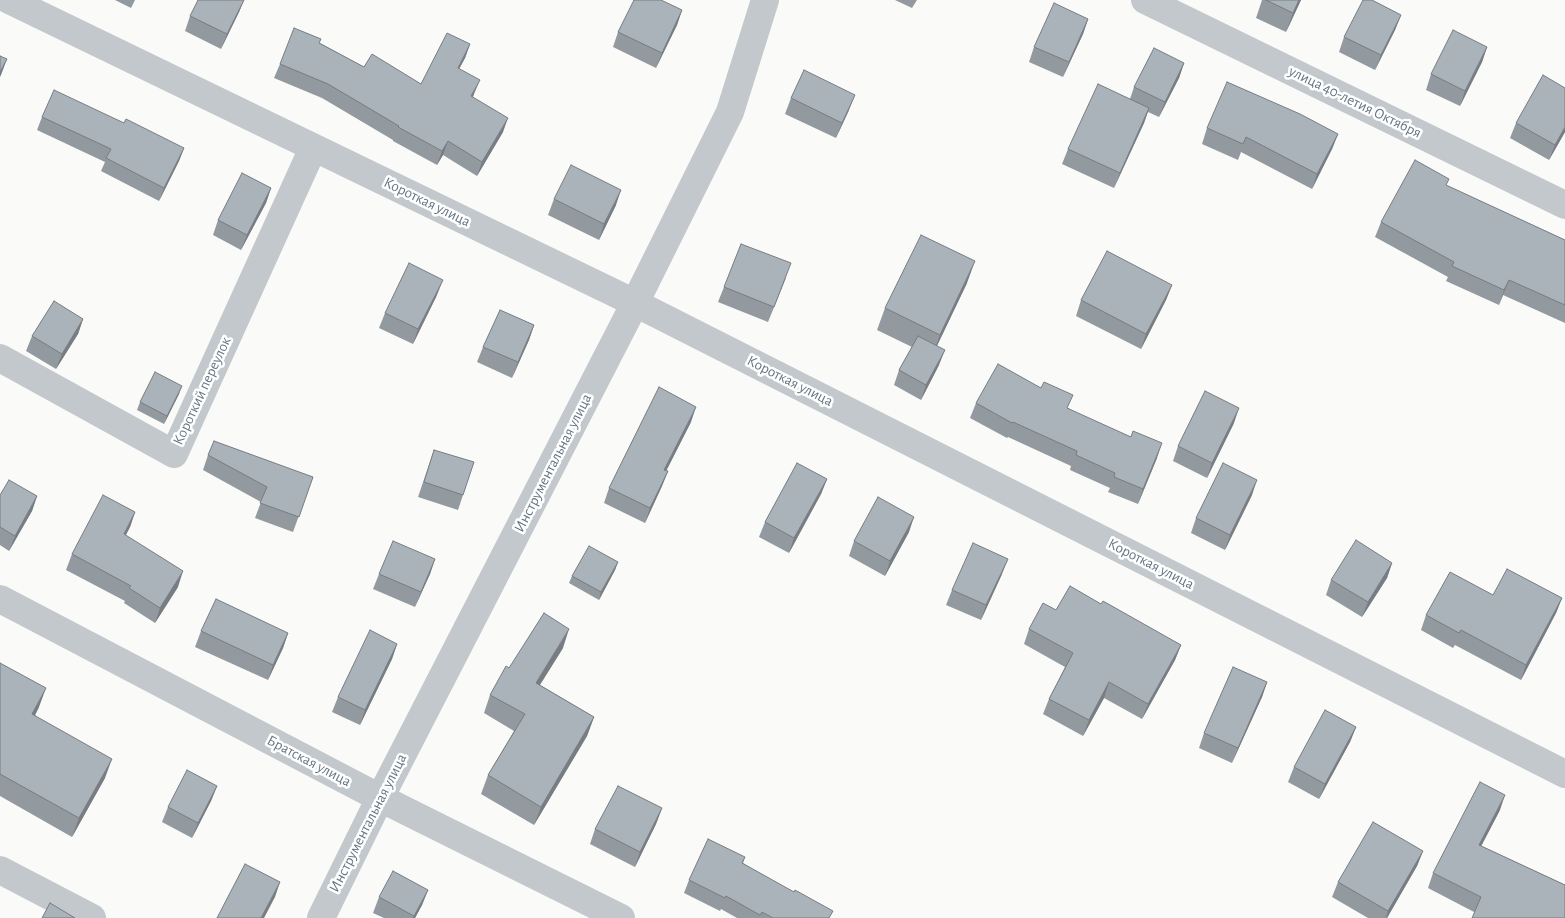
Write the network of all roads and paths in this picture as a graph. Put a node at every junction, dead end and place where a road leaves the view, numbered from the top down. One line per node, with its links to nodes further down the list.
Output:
1 (9, 0): 4 (street, Короткая улица)
2 (765, 0): 6 (street, Инструментальная улица)
3 (1145, 0): 5 (street, улица 40-летия Октября)
4 (313, 148): 6 (street, Короткая улица); 7 (street, Короткий переулок)
5 (1565, 205)
6 (635, 303): 9 (street, Короткая улица); 10 (street, Инструментальная улица)
7 (0, 358)
8 (0, 599): 10 (street, Братская улица)
9 (1565, 774)
10 (380, 798): 13 (street, Инструментальная улица); 14 (street, Братская улица)
11 (0, 870): 12 (street)
12 (92, 918)
13 (321, 918)
14 (621, 918)

